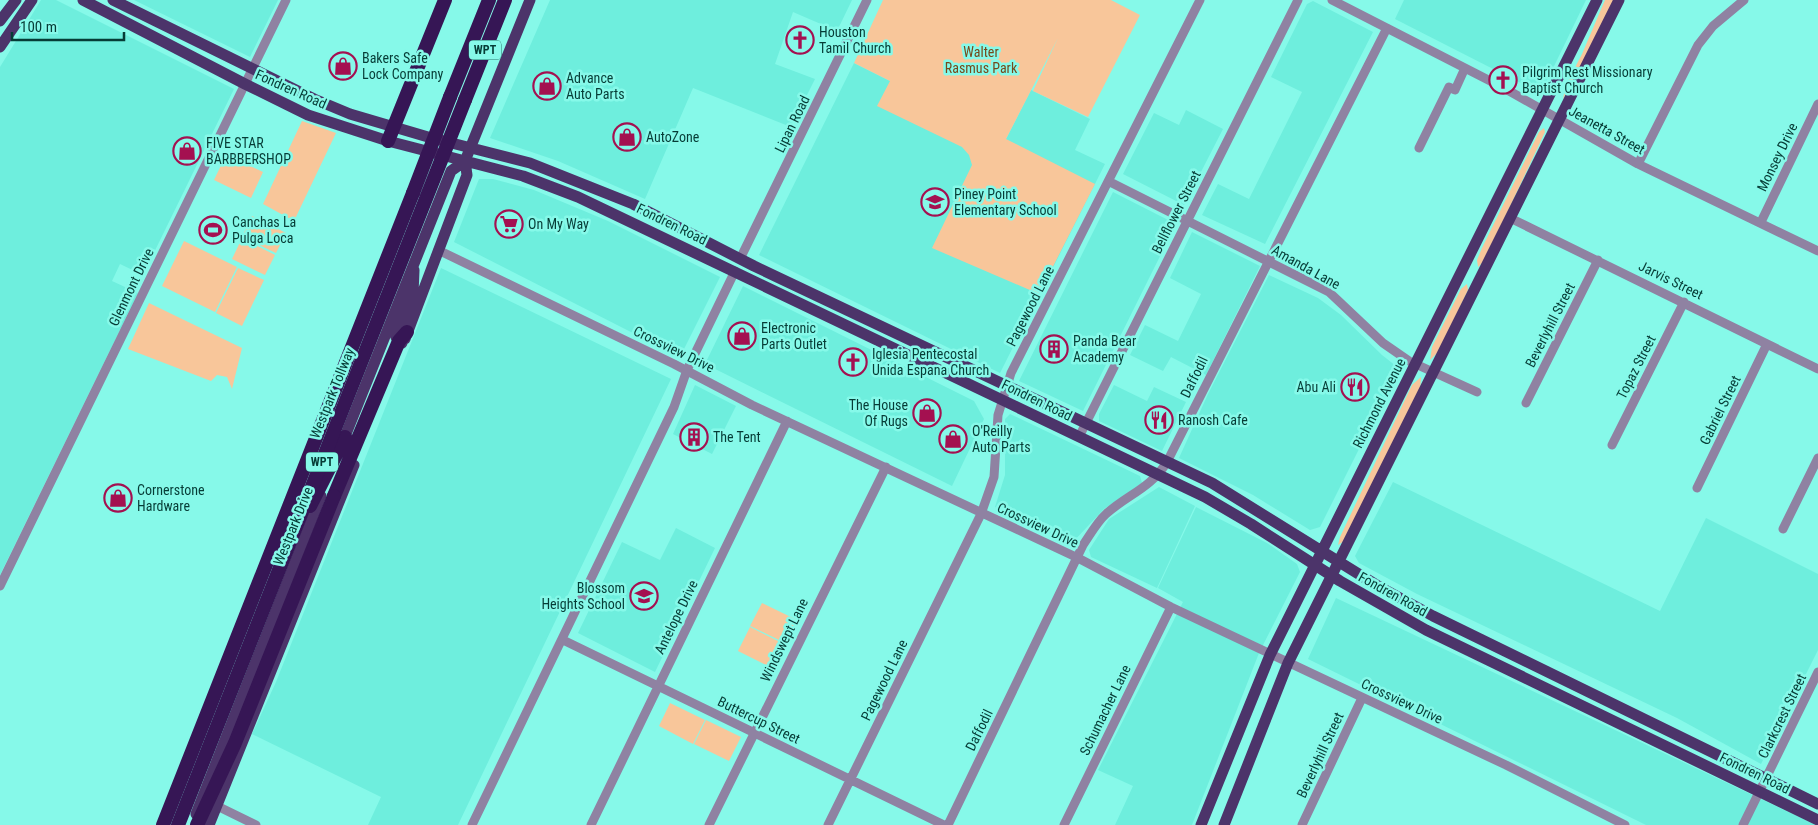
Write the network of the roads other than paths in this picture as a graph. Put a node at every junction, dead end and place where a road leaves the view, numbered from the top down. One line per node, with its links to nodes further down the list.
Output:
1 (16, 0): 17 (main road)
2 (32, 0): 21 (main road)
3 (83, 0): 20 (main road, Fondren Road)
4 (113, 0): 18 (main road, Fondren Road)
5 (286, 0): 23 (street, Glenmont Drive)
6 (445, 0): 28 (highway)
7 (489, 0): 93 (highway, Westpark Tollway / WPT, bridge)
8 (505, 0): 107 (highway, Westpark Tollway / WPT, bridge)
9 (530, 0): 30 (main road, Westpark Drive)
10 (867, 0): 46 (street, Lipan Road)
11 (1200, 0): 35 (street, Pagewood Lane)
12 (1298, 0): 40 (street, Bellflower Street)
13 (1332, 0): 19 (street, Jeanetta Street)
14 (1597, 0): 25 (main road, Richmond Avenue)
15 (1618, 0): 27 (main road)
16 (1744, 0): 33 (street)
17 (0, 21)
18 (164, 25): 20 (main road); 23 (main road, Fondren Road)
19 (1387, 28): 22 (street, Jeanetta Street); 48 (street, Daffodil)
20 (156, 38): 24 (main road, Fondren Road)
21 (0, 47)
22 (1466, 68): 25 (street, Jeanetta Street); 31 (street)
23 (252, 69): 24 (street, Glenmont Drive); 28 (main road, Fondren Road)
24 (245, 84): 29 (main road, Fondren Road); 83 (street, Glenmont Drive)
25 (1542, 110): 27 (street, Jeanetta Street); 58 (main road, Richmond Avenue)
26 (1817, 110): 41 (street, Monsey Drive)
27 (1560, 120): 33 (street, Jeanetta Street); 39 (main road)
28 (394, 128): 29 (highway); 30 (main road, Fondren Road)
29 (388, 142): 32 (main road, Fondren Road)
30 (470, 148): 32 (main road, Westpark Drive); 34 (main road, Fondren Road)
31 (1419, 148)
32 (465, 161): 36 (main road, Fondren Road); 43 (main road, Westpark Drive); 45 (main road, Westpark Drive)
33 (1638, 164): 41 (street, Jeanetta Street)
34 (548, 170): 36 (main road); 37 (main road, Fondren Road)
35 (1110, 182): 40 (street, Amanda Lane); 62 (street, Pagewood Lane)
36 (542, 183): 38 (main road, Fondren Road)
37 (633, 204): 38 (main road); 46 (main road, Fondren Road)
38 (625, 218): 42 (main road, Fondren Road)
39 (1510, 218): 47 (street, Jarvis Street); 61 (main road)
40 (1187, 220): 48 (street, Amanda Lane); 67 (street, Bellflower Street)
41 (1761, 222): 44 (street, Jeanetta Street)
42 (687, 248): 46 (main road); 49 (main road, Fondren Road)
43 (438, 250): 54 (main road, Westpark Drive); 60 (street, Crossview Drive)
44 (1818, 251)
45 (415, 258): 54 (main road); 68 (main road, Westpark Drive)
46 (740, 259): 50 (main road, Fondren Road)
47 (1598, 260): 51 (street, Jarvis Street); 65 (street, Beverlyhill Street)
48 (1267, 261): 58 (street, Amanda Lane); 72 (street, Daffodil)
49 (735, 272): 50 (main road); 53 (main road, Fondren Road); 60 (street)
50 (798, 287): 52 (main road, Fondren Road)
51 (1684, 302): 55 (street, Jarvis Street); 70 (street, Topaz Street)
52 (834, 304): 53 (main road); 56 (main road, Fondren Road)
53 (827, 317): 57 (main road, Fondren Road)
54 (403, 339): 104 (main road, Westpark Drive); 109 (highway, bridge)
55 (1767, 344): 59 (street, Jarvis Street); 75 (street, Gabriel Street)
56 (919, 345): 57 (main road); 62 (main road, Fondren Road)
57 (912, 358): 64 (main road, Fondren Road)
58 (1416, 364): 61 (street, Amanda Lane); 78 (main road, Richmond Avenue)
59 (1818, 369)
60 (687, 370): 66 (street, Crossview Drive); 87 (street)
61 (1432, 372): 63 (street, Amanda Lane); 80 (main road)
62 (1007, 386): 64 (street, Pagewood Lane); 67 (main road, Fondren Road)
63 (1477, 392)
64 (1003, 400): 69 (main road, Fondren Road); 76 (street, Pagewood Lane)
65 (1526, 403)
66 (787, 421): 73 (street, Crossview Drive); 92 (street, Antelope Drive)
67 (1086, 423): 69 (street, Bellflower Street); 72 (main road, Fondren Road)
68 (345, 437): 93 (highway); 102 (main road, Westpark Drive)
69 (1079, 437): 74 (main road, Fondren Road)
70 (1612, 445)
71 (1818, 458): 77 (street)
72 (1167, 462): 74 (street, Daffodil); 78 (main road, Fondren Road)
73 (886, 467): 76 (street, Crossview Drive); 96 (street, Windswept Lane)
74 (1158, 476): 79 (street, Daffodil); 81 (main road, Fondren Road)
75 (1697, 488)
76 (981, 514): 79 (street, Crossview Drive); 99 (street, Pagewood Lane)
77 (1783, 529)
78 (1322, 552): 80 (main road, Fondren Road); 81 (main road, Richmond Avenue)
79 (1078, 558): 84 (street, Crossview Drive); 117 (street, Daffodil)
80 (1338, 562): 82 (main road); 85 (main road, Fondren Road)
81 (1315, 565): 82 (main road, Fondren Road); 88 (main road, Richmond Avenue)
82 (1332, 576): 86 (main road, Fondren Road); 89 (main road)
83 (0, 586)
84 (1171, 606): 88 (street, Crossview Drive); 118 (street, Schumacher Lane)
85 (1448, 623): 86 (main road); 91 (main road, Fondren Road)
86 (1441, 637): 94 (main road, Fondren Road)
87 (563, 640): 92 (street, Buttercup Street); 112 (street)
88 (1270, 655): 89 (street, Crossview Drive); 97 (main road, Richmond Avenue)
89 (1288, 663): 95 (street, Crossview Drive); 98 (main road)
90 (1818, 672): 100 (street, Clarkcrest Street)
91 (1560, 678): 94 (main road); 100 (main road, Fondren Road)
92 (658, 686): 96 (street, Buttercup Street); 113 (street, Antelope Drive)
93 (217, 689): 106 (highway, Westpark Tollway / WPT)
94 (1553, 691): 101 (main road, Fondren Road)
95 (1362, 698): 121 (street, Beverlyhill Street); 122 (street, Crossview Drive)
96 (754, 732): 99 (street, Buttercup Street); 114 (street, Windswept Lane)
97 (1233, 746): 98 (main road); 119 (main road, Richmond Avenue)
98 (1252, 753): 120 (main road)
99 (850, 779): 115 (street, Pagewood Lane); 116 (street, Buttercup Street)
100 (1766, 779): 101 (street, Clarkcrest Street); 103 (main road, Fondren Road)
101 (1760, 792): 105 (main road, Fondren Road); 123 (street, Clarkcrest Street)
102 (202, 799): 104 (street); 108 (main road, Westpark Drive)
103 (1818, 804)
104 (217, 806): 110 (main road, Westpark Drive); 111 (street)
105 (1818, 820)
106 (163, 825)
107 (178, 825)
108 (191, 825)
109 (197, 825)
110 (209, 825)
111 (256, 825)
112 (472, 825)
113 (591, 825)
114 (709, 825)
115 (828, 825)
116 (944, 825)
117 (948, 825)
118 (1064, 825)
119 (1201, 825)
120 (1224, 825)
121 (1302, 825)
122 (1625, 825)
123 (1743, 825)

